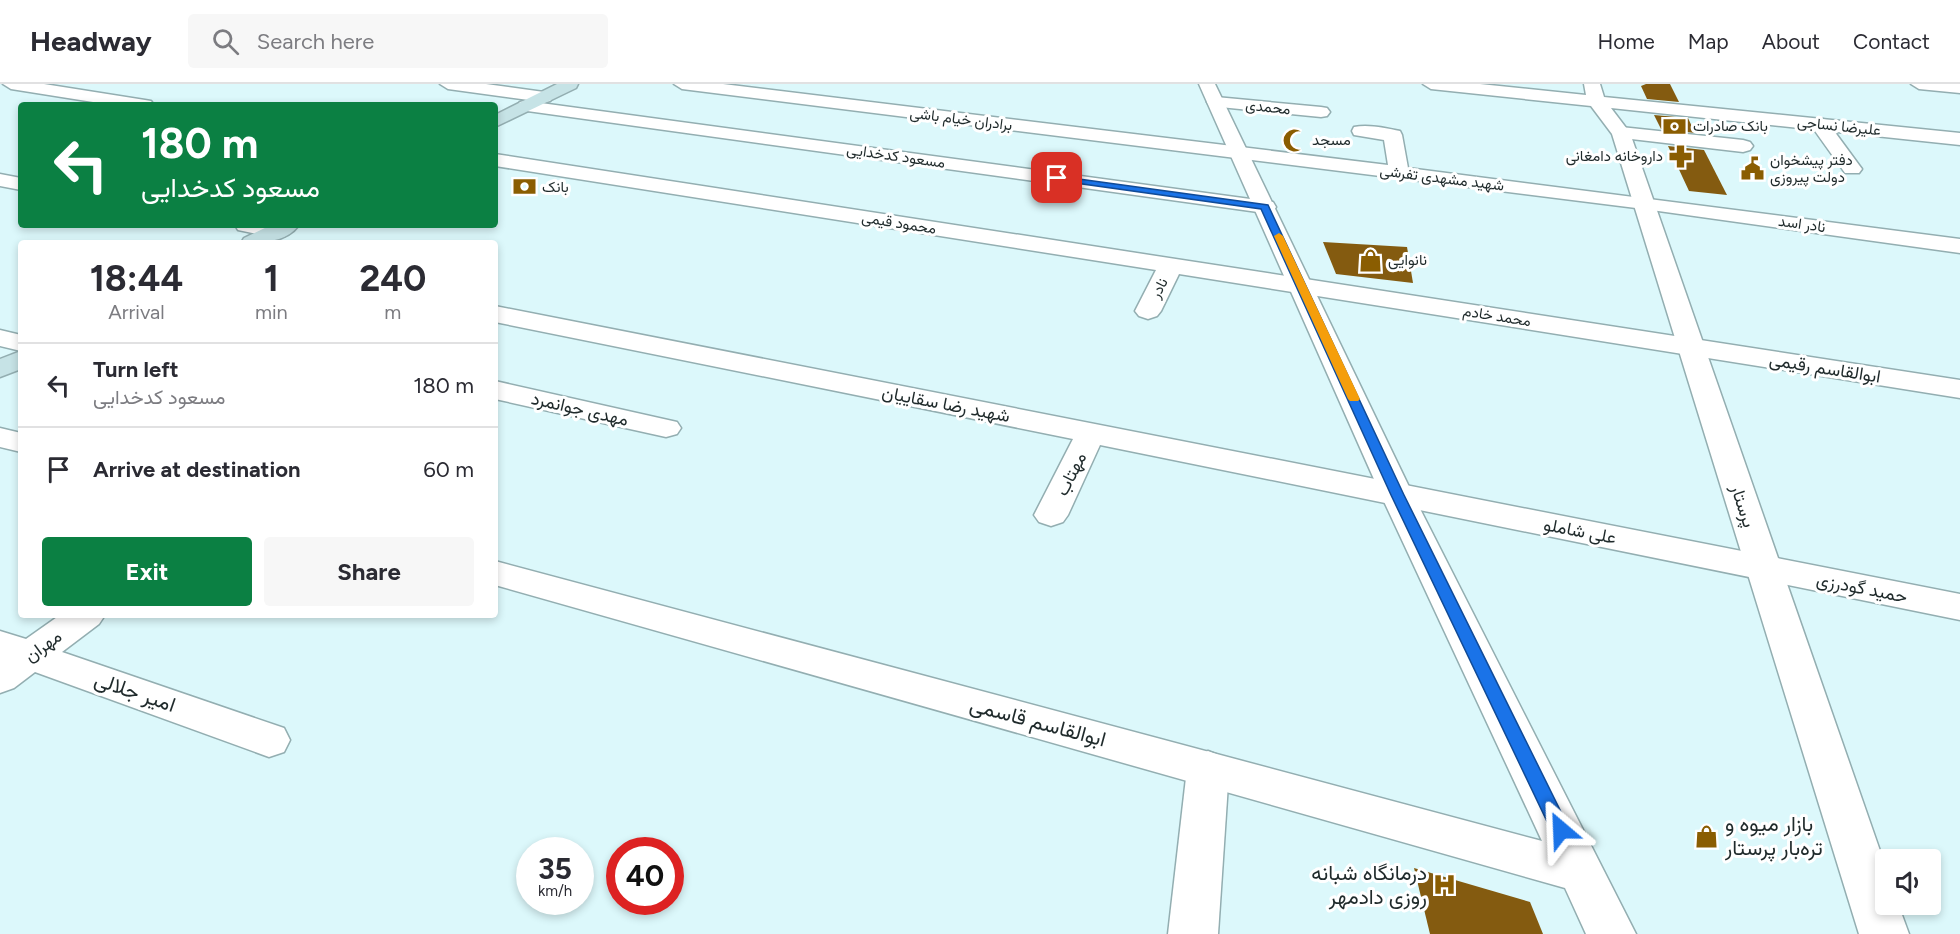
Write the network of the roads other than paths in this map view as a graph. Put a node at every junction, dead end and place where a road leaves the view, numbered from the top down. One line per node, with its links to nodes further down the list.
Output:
1 (11, 84): 11 (street)
2 (448, 84): 10 (street)
3 (570, 84): 10 (main road)
4 (682, 84): 20 (street, برادران خیام باشی)
5 (1431, 84): 9 (street, علیرضا نساجی)
6 (1919, 84): 7 (street)
7 (1960, 88)
8 (1211, 93): 13 (street, محمدی); 20 (street)
9 (1594, 93): 15 (street, علیرضا نساجی); 17 (street, پرستار)
10 (544, 97): 12 (main road)
11 (126, 102)
12 (526, 106): 14 (main road); 27 (street, مسعود کدخدایی)
13 (1321, 112)
14 (498, 120)
15 (1819, 124): 18 (street, علیرضا نساجی); 22 (street)
16 (1360, 131): 23 (street)
17 (1621, 133): 19 (street); 26 (street, پرستار)
18 (1960, 139)
19 (1743, 146)
20 (1240, 153): 23 (street, شهید مشهدی تفرشی); 27 (street)
21 (498, 160): 31 (street, محمود قیمی)
22 (1852, 169)
23 (1399, 173): 26 (street, شهید مشهدی تفرشی)
24 (0, 180): 25 (street)
25 (18, 183)
26 (1644, 203): 30 (street, نادر اسد); 37 (street, پرستار)
27 (1265, 207): 32 (street)
28 (283, 228): 29 (main road)
29 (258, 240)
30 (1960, 246)
31 (1171, 265): 32 (street, محمود قیمی); 33 (street, نادر)
32 (1302, 286): 37 (street, محمد خادم); 46 (street)
33 (1148, 311)
34 (498, 315): 43 (street, شهید رضا سقاییان)
35 (0, 338): 36 (street)
36 (18, 342)
37 (1691, 346): 40 (street, ابوالقاسم رقیمی); 48 (street, پرستار)
38 (18, 360): 39 (main road)
39 (0, 369)
40 (1960, 389)
41 (498, 391): 42 (street, مهدی جوانمرد)
42 (666, 428)
43 (1091, 433): 46 (street, شهید رضا سقاییان); 47 (street, مهتاب)
44 (0, 437): 45 (street)
45 (18, 442)
46 (1397, 495): 48 (street, علی شاملو); 55 (street)
47 (1051, 515)
48 (1764, 568): 50 (street, حمید گودرزی); 58 (street, پرستار)
49 (498, 574): 54 (street, ابوالقاسم قاسمی)
50 (1960, 607)
51 (81, 618): 52 (street, مهران)
52 (10, 659): 53 (street, امیر جلالی)
53 (269, 740)
54 (1208, 769): 55 (street, ابوالقاسم قاسمی); 56 (street)
55 (1581, 872): 57 (street)
56 (1193, 934)
57 (1611, 934)
58 (1884, 934)

